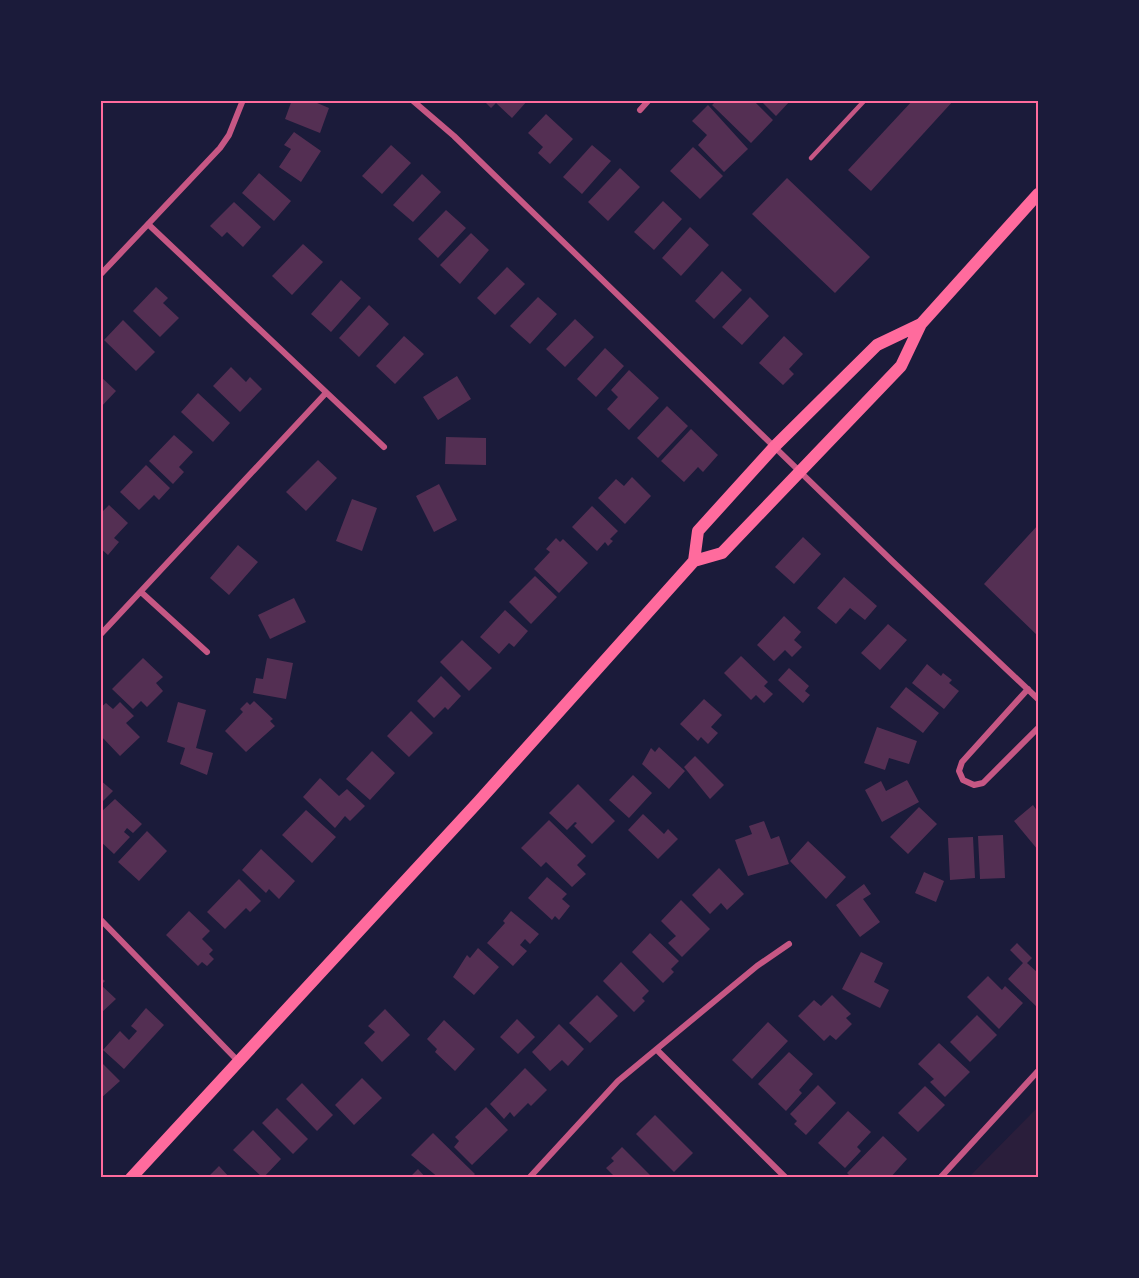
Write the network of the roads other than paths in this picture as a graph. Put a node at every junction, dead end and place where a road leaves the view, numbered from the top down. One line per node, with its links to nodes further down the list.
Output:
1 (243, 100): 8 (street)
2 (412, 100): 12 (street)
3 (649, 100): 5 (street)
4 (865, 100): 6 (lane)
5 (640, 110)
6 (811, 158)
7 (1038, 194): 10 (main road)
8 (148, 224): 9 (street); 11 (street)
9 (100, 275)
10 (921, 324): 12 (main road); 14 (main road)
11 (325, 394): 13 (street); 16 (street)
12 (776, 446): 14 (street); 15 (main road)
13 (384, 447)
14 (802, 472): 15 (main road); 19 (street)
15 (694, 561): 25 (main road)
16 (141, 591): 17 (street); 18 (street)
17 (100, 635)
18 (207, 651)
19 (1028, 689): 20 (street); 21 (street)
20 (1038, 699)
21 (1038, 728)
22 (100, 919): 25 (street)
23 (789, 944): 24 (street)
24 (657, 1050): 28 (street); 29 (street)
25 (239, 1062): 27 (main road)
26 (1038, 1071): 30 (street)
27 (131, 1178)
28 (530, 1178)
29 (786, 1178)
30 (940, 1178)

